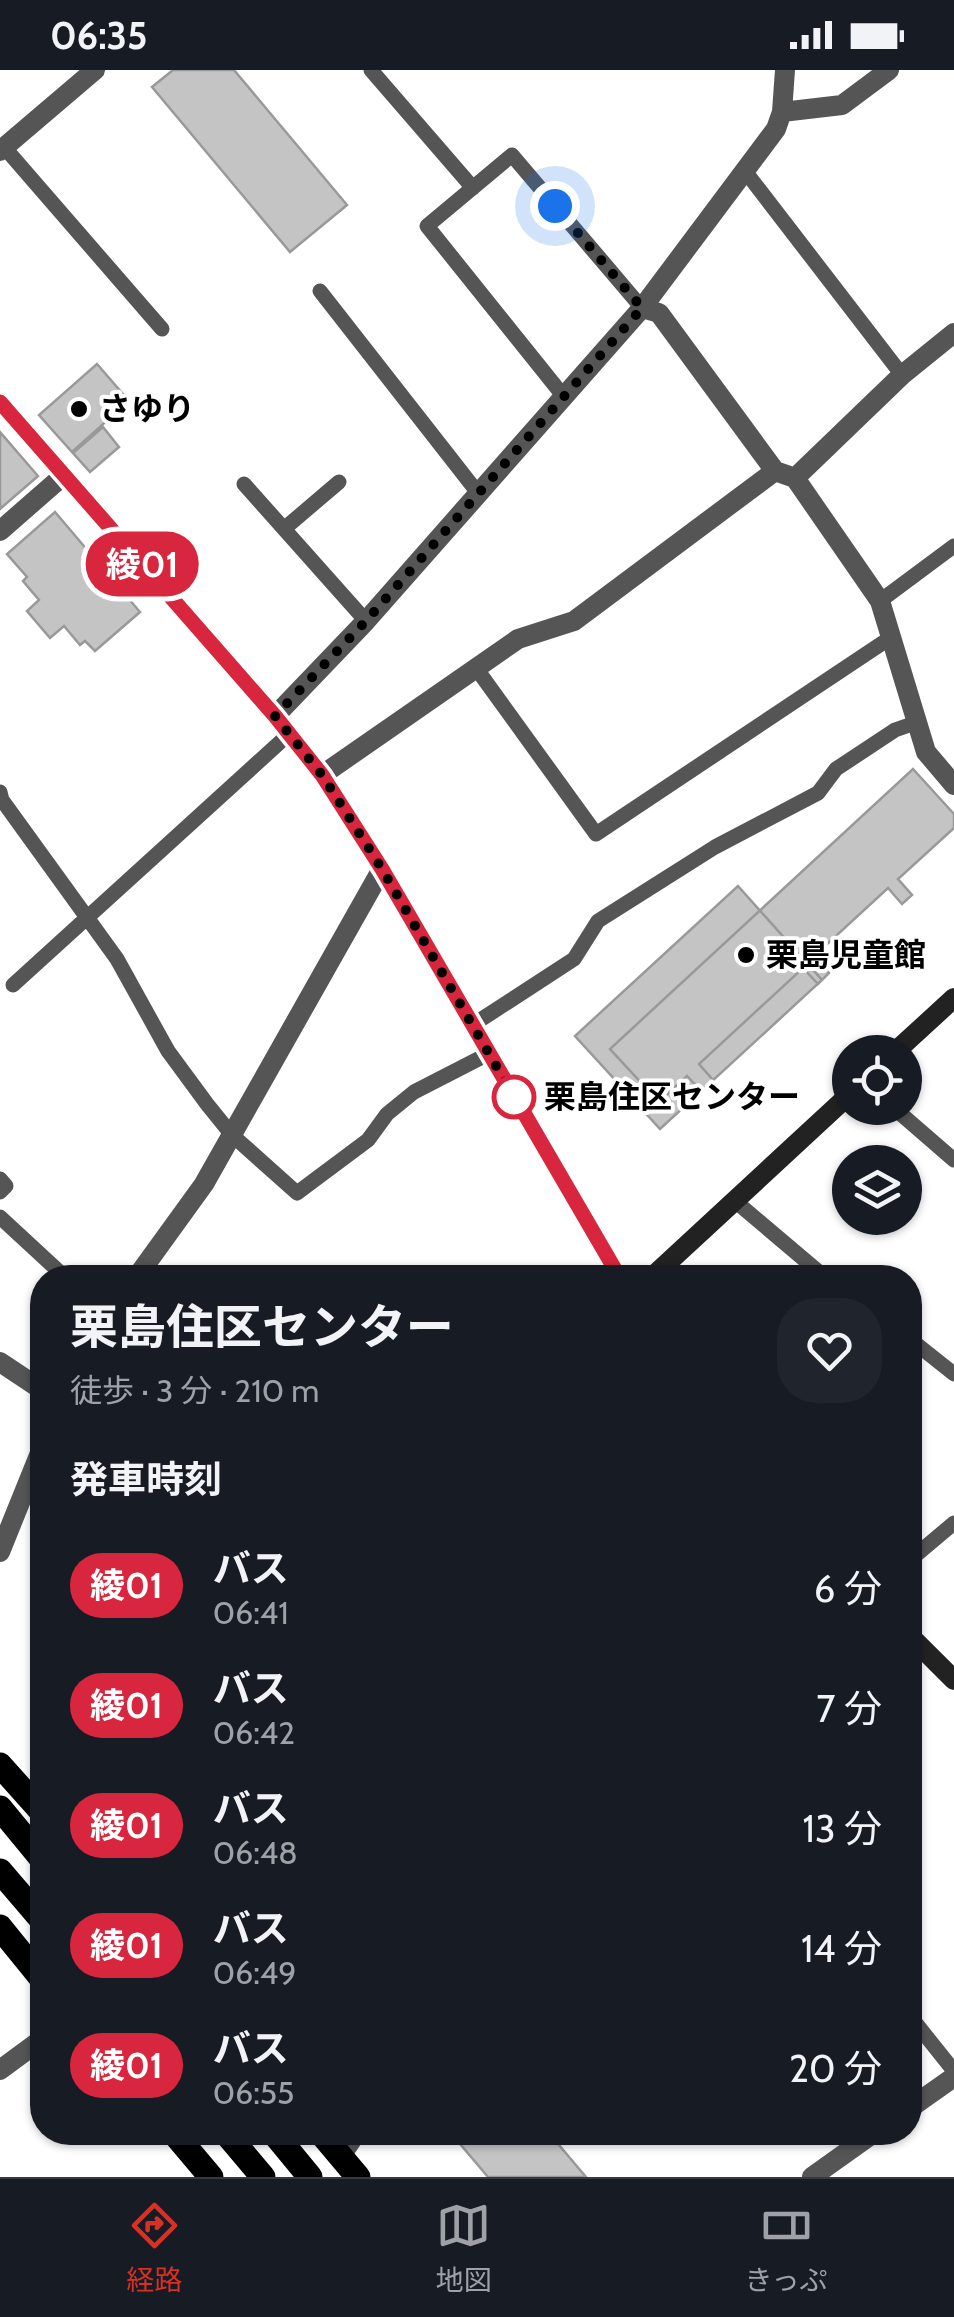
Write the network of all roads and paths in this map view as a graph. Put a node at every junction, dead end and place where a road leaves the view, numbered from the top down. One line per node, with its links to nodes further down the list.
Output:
1 (94, 70): 6 (street)
2 (371, 70): 8 (lane)
3 (785, 70): 5 (street)
4 (890, 70): 5 (street)
5 (782, 112): 7 (street)
6 (2, 149): 11 (lane)
7 (746, 170): 10 (street); 13 (lane)
8 (472, 188): 10 (lane); 14 (lane)
9 (320, 291): 20 (lane)
10 (642, 308): 14 (street); 17 (street)
11 (162, 330)
12 (954, 333): 13 (street)
13 (902, 375): 17 (street)
14 (565, 398): 20 (street)
15 (0, 402): 16 (street)
16 (64, 475): 22 (street); 28 (street)
17 (785, 475): 24 (street); 27 (street)
18 (340, 482): 21 (lane)
19 (244, 484): 21 (lane)
20 (478, 493): 25 (street)
21 (285, 528): 25 (lane)
22 (0, 531)
23 (954, 546): 24 (lane)
24 (880, 601): 26 (street)
25 (366, 621): 28 (street)
26 (890, 638): 27 (lane); 29 (street)
27 (476, 668): 31 (street)
28 (275, 716): 30 (street)
29 (915, 723): 32 (street); 38 (lane)
30 (288, 734): 31 (street); 35 (lane)
31 (322, 775): 34 (street)
32 (954, 785)
33 (0, 792): 35 (lane)
34 (382, 869): 38 (street); 43 (street)
35 (86, 919): 36 (lane); 43 (lane)
36 (13, 985)
37 (954, 998): 39 (street)
38 (470, 1026): 40 (street)
39 (914, 1035)
40 (488, 1054): 43 (lane); 51 (street)
41 (832, 1111): 47 (street)
42 (914, 1125): 44 (lane)
43 (232, 1135): 50 (street)
44 (954, 1160)
45 (0, 1179): 46 (lane)
46 (0, 1192)
47 (734, 1201): 52 (street); 53 (lane)
48 (0, 1217): 49 (lane)
49 (52, 1265)
50 (145, 1265)
51 (612, 1265)
52 (665, 1265)
53 (810, 1265)
54 (922, 1349): 56 (lane)
55 (0, 1362): 57 (street)
56 (954, 1374)
57 (30, 1382)
58 (30, 1478): 61 (street)
59 (954, 1523): 60 (lane)
60 (922, 1550)
61 (0, 1552)
62 (922, 1648): 63 (street)
63 (954, 1680)
64 (0, 1765): 65 (main road)
65 (30, 1791)
66 (0, 1808): 67 (main road)
67 (30, 1844)
68 (0, 1870): 69 (main road)
69 (30, 1906)
70 (0, 1927): 71 (main road)
71 (30, 1964)
72 (922, 2032): 75 (lane)
73 (30, 2048): 74 (street)
74 (0, 2070)
75 (954, 2074): 76 (street)
76 (922, 2099)
77 (184, 2145): 84 (main road)
78 (236, 2145): 85 (main road)
79 (284, 2145): 86 (main road)
80 (331, 2145): 83 (main road)
81 (347, 2145): 83 (street)
82 (857, 2145): 88 (street)
83 (340, 2156): 87 (main road)
84 (211, 2177)
85 (263, 2177)
86 (310, 2177)
87 (358, 2177)
88 (812, 2177)

